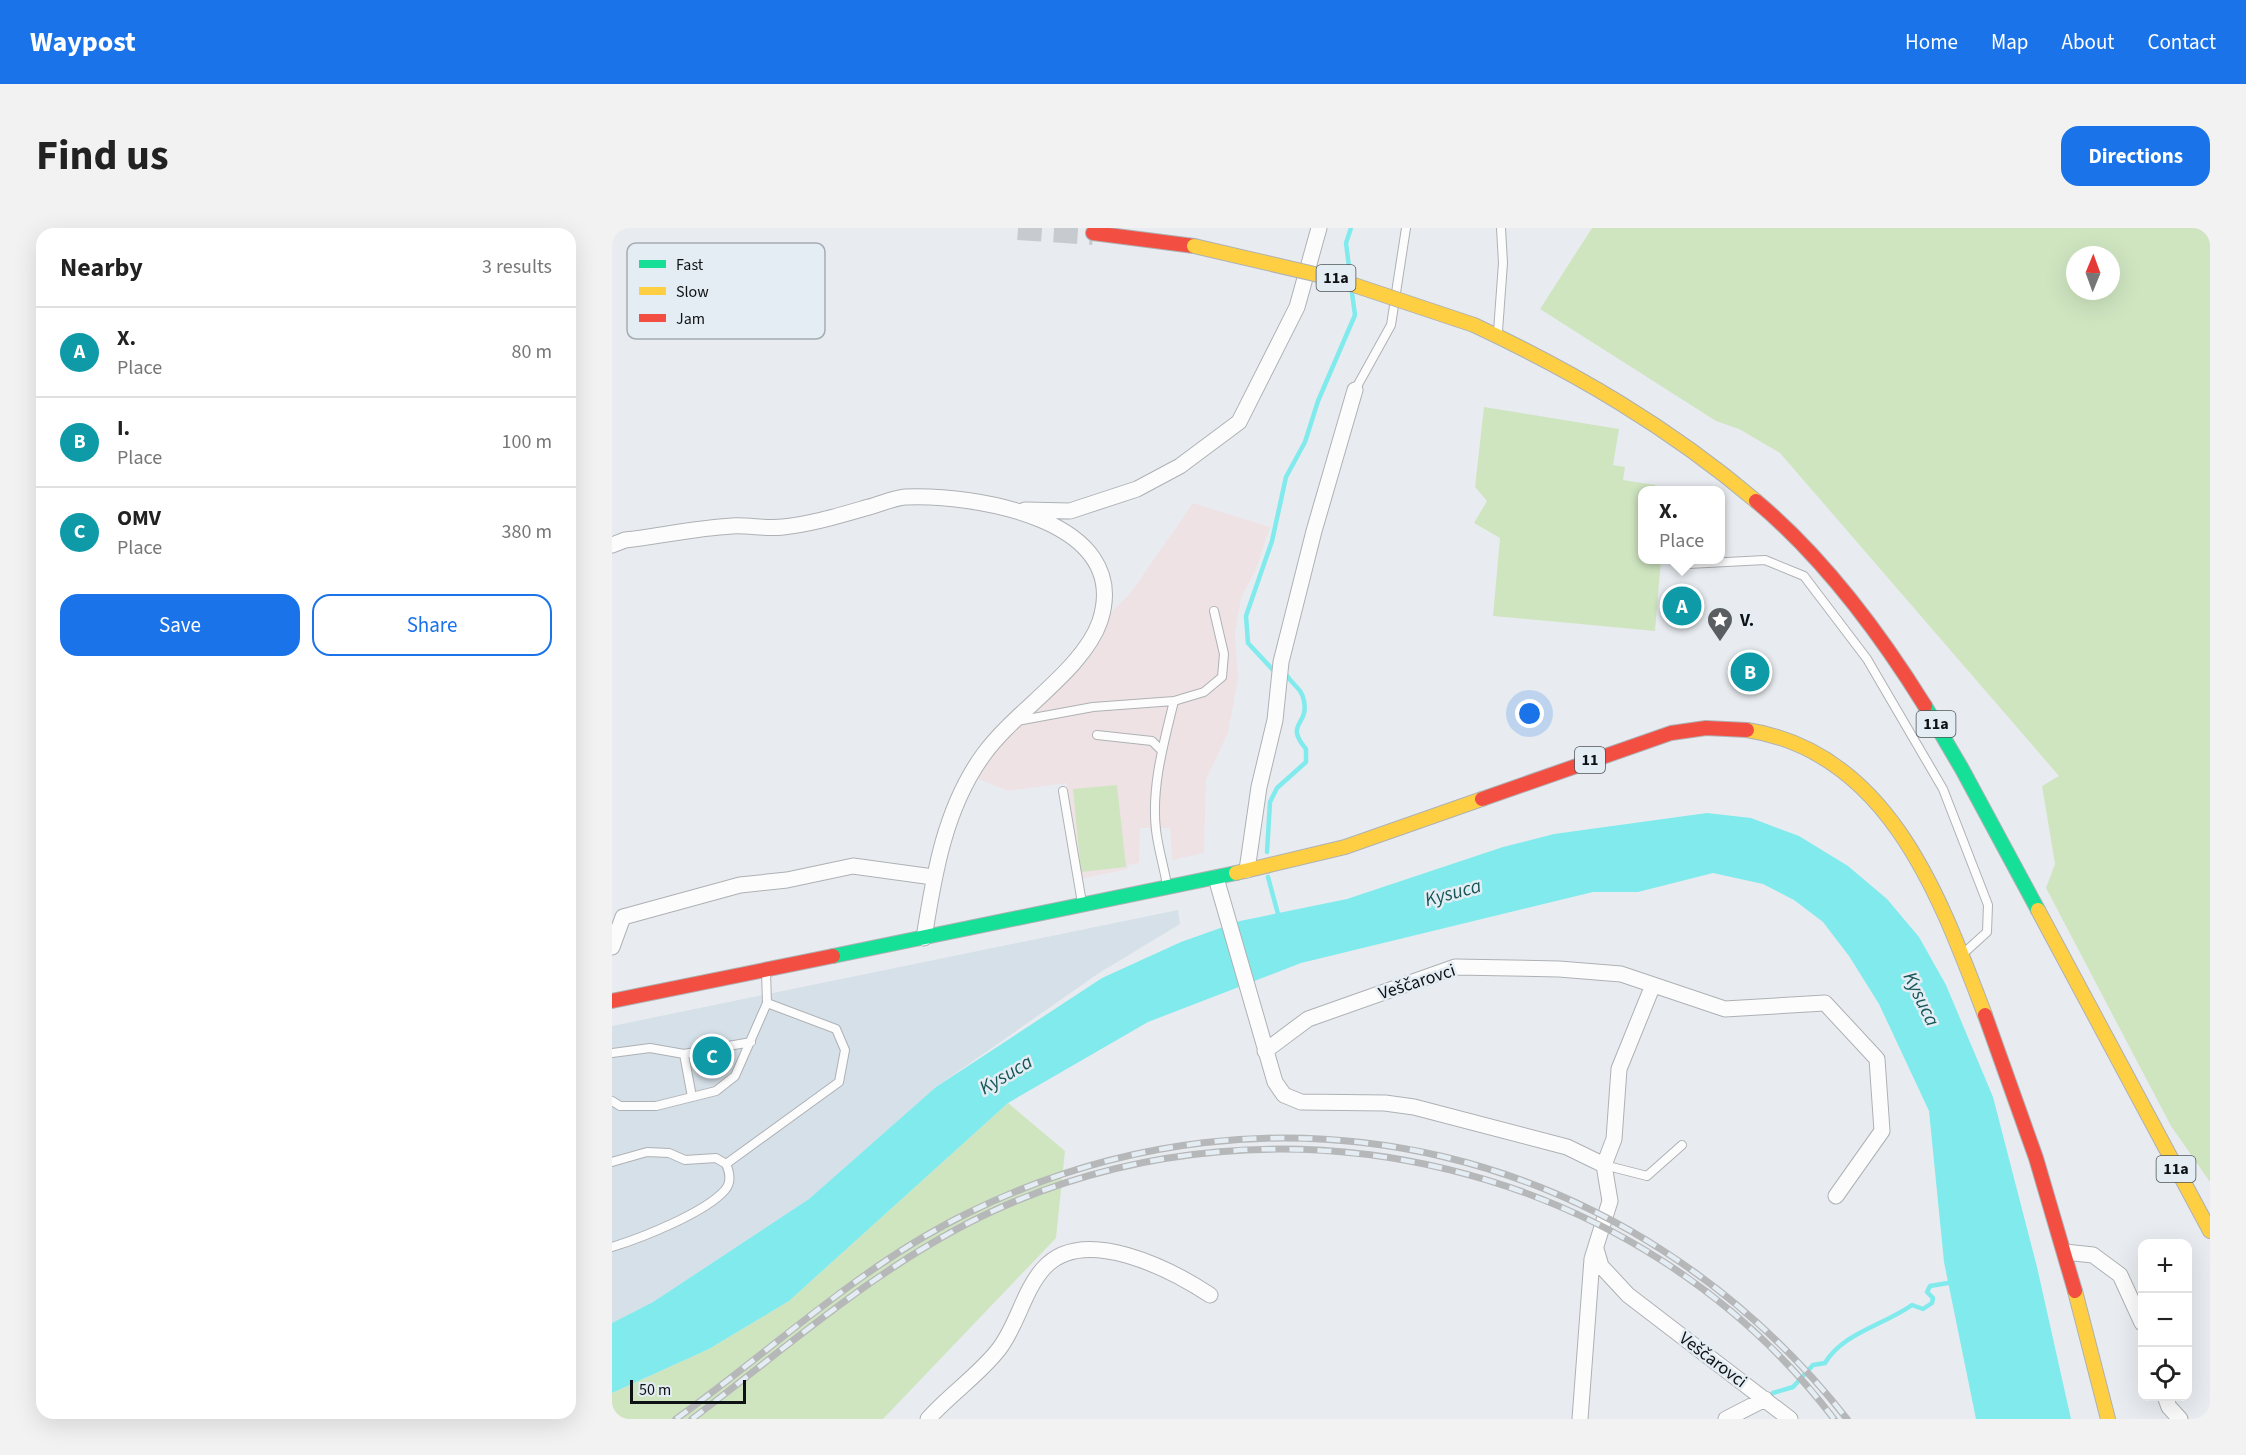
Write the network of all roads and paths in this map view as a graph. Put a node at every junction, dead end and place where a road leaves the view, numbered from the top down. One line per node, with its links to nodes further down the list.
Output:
1 (1319, 228): 7 (street)
2 (1406, 228): 6 (lane)
3 (1501, 228): 5 (lane)
4 (1093, 233): 5 (main road, 11a, bridge)
5 (1498, 336): 39 (main road, 11a)
6 (1355, 390): 16 (street)
7 (1010, 509): 8 (street); 12 (street)
8 (612, 545)
9 (1725, 562): 23 (lane)
10 (1214, 611): 11 (lane)
11 (1174, 701): 12 (lane); 14 (lane)
12 (1013, 722): 17 (street)
13 (1097, 735): 14 (lane)
14 (1162, 751): 19 (lane)
15 (1063, 791): 20 (lane)
16 (1247, 870): 18 (main road, 11); 23 (main road, 11)
17 (933, 877): 21 (street); 22 (street)
18 (1216, 878): 19 (main road, 11); 29 (street)
19 (1168, 887): 20 (main road, 11)
20 (1082, 905): 21 (main road, 11)
21 (924, 938): 24 (main road, 11)
22 (612, 947)
23 (1962, 955): 42 (main road, 11)
24 (766, 971): 26 (main road, 11); 27 (lane)
25 (1653, 985): 29 (street, Veščarovci); 37 (street); 38 (street, Veščarovci)
26 (612, 1001)
27 (767, 1003): 28 (lane); 36 (lane)
28 (751, 1042): 31 (lane); 32 (lane)
29 (1265, 1051): 37 (street)
30 (612, 1053): 31 (lane)
31 (684, 1053): 32 (lane)
32 (692, 1097): 33 (lane)
33 (612, 1101)
34 (1682, 1145): 37 (lane)
35 (612, 1162): 36 (lane)
36 (726, 1164): 41 (lane)
37 (1604, 1165): 40 (street)
38 (1836, 1197)
39 (2210, 1231)
40 (1597, 1240): 45 (street, Veščarovci); 48 (street)
41 (612, 1246)
42 (2065, 1252): 44 (street); 51 (main road, 11)
43 (1210, 1295): 47 (street)
44 (2138, 1314)
45 (1765, 1399): 49 (street, Veščarovci); 50 (street, Veščarovci)
46 (2167, 1401): 52 (street)
47 (928, 1419)
48 (1580, 1419)
49 (1726, 1419)
50 (1790, 1419)
51 (2108, 1419)
52 (2180, 1419)

